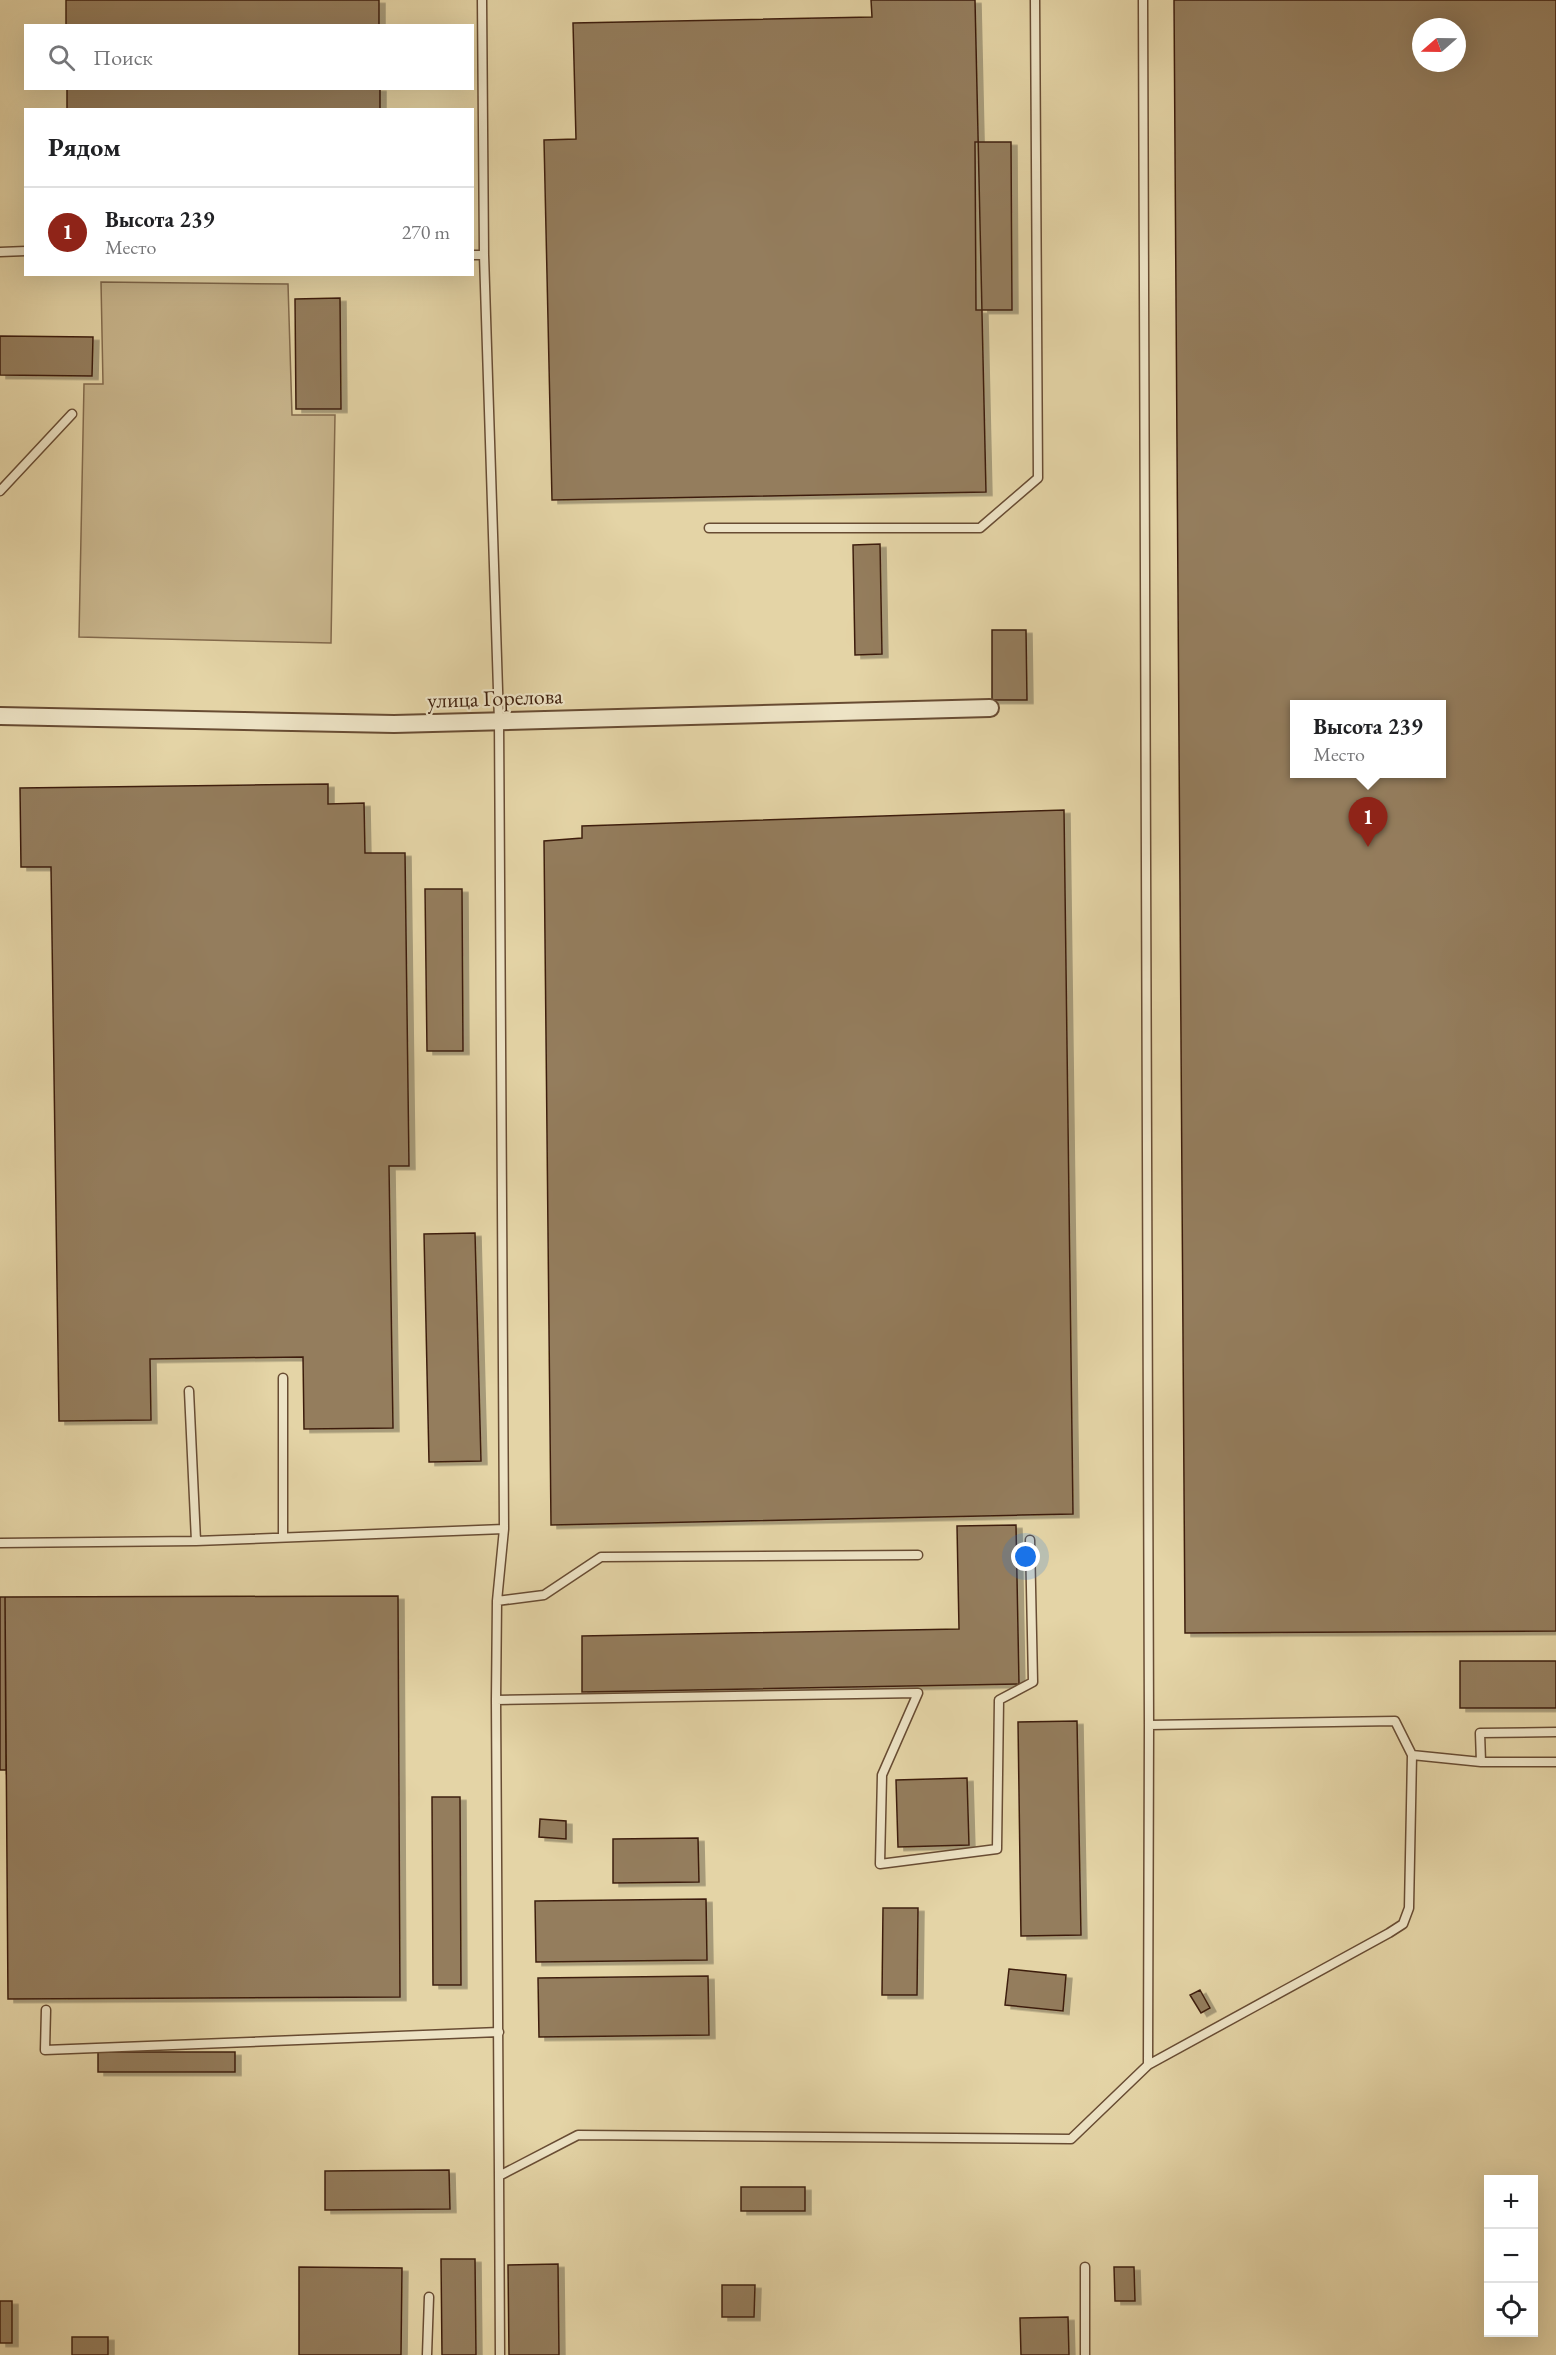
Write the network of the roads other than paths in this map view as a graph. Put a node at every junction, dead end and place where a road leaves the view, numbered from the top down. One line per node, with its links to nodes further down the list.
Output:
1 (482, 0): 7 (lane)
2 (1035, 0): 10 (lane)
3 (1143, 0): 24 (lane)
4 (24, 251): 5 (lane)
5 (0, 252)
6 (474, 255): 7 (lane)
7 (484, 255): 13 (lane)
8 (72, 414): 9 (lane)
9 (0, 491)
10 (709, 528)
11 (990, 708): 13 (street, улица Горелова)
12 (0, 716): 13 (street, улица Горелова)
13 (499, 721): 16 (lane)
14 (283, 1378): 17 (lane)
15 (189, 1391): 19 (lane)
16 (504, 1529): 17 (lane); 22 (lane)
17 (283, 1536): 19 (lane)
18 (1030, 1540): 23 (lane)
19 (196, 1541): 20 (lane)
20 (0, 1543)
21 (918, 1555): 22 (lane)
22 (497, 1601): 23 (lane)
23 (496, 1700): 30 (lane)
24 (1149, 1725): 26 (lane); 31 (lane)
25 (1556, 1732): 27 (lane)
26 (1412, 1755): 27 (lane); 31 (lane)
27 (1480, 1762): 28 (lane)
28 (1556, 1762)
29 (46, 2010): 30 (lane)
30 (500, 2032): 32 (lane)
31 (1148, 2065): 32 (lane)
32 (499, 2176): 36 (lane)
33 (1085, 2268): 37 (lane)
34 (429, 2297): 35 (lane)
35 (427, 2355)
36 (500, 2355)
37 (1085, 2355)

